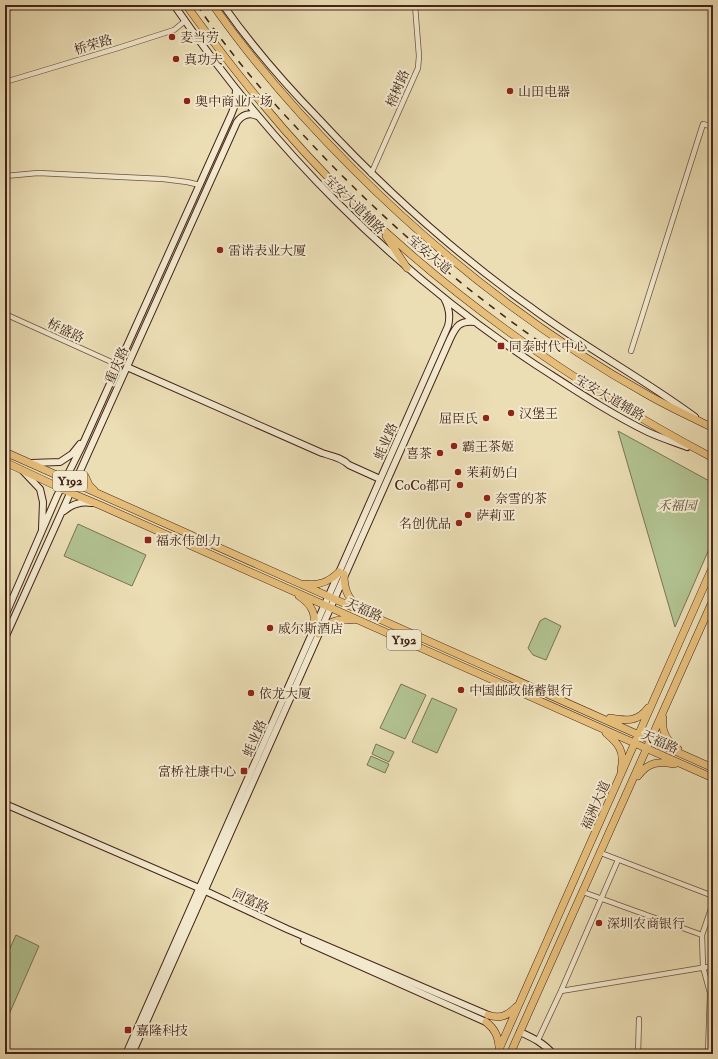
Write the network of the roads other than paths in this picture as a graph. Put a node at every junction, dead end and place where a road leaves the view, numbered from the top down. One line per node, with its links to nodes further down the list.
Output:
1 (19, 5): 7 (street)
2 (174, 5): 8 (main road, 宝安大道辅路)
3 (186, 5): 18 (main road, 宝安大道)
4 (213, 5): 26 (main road, 宝安大道)
5 (223, 5): 15 (main road)
6 (415, 5): 15 (street, 榕树路)
7 (5, 9)
8 (185, 22): 9 (street, 桥荣路); 10 (main road, 宝安大道辅路)
9 (5, 82)
10 (236, 90): 11 (main road, 宝安大道辅路); 13 (main road, 重庆路)
11 (257, 116): 14 (main road, 重庆路); 19 (main road, 宝安大道辅路)
12 (713, 127): 23 (street)
13 (215, 150): 14 (main road); 17 (main road, 重庆路)
14 (223, 154): 25 (main road, 重庆路)
15 (371, 174): 26 (main road)
16 (5, 176): 17 (street)
17 (200, 185): 24 (main road, 重庆路)
18 (382, 229): 19 (main road); 31 (main road, 宝安大道)
19 (407, 268): 20 (main road, 宝安大道辅路)
20 (444, 298): 22 (main road, 宝安大道辅路); 37 (main road, 蚝业路)
21 (5, 314): 24 (street, 桥盛路)
22 (475, 322): 31 (main road, 宝安大道辅路); 46 (main road, 蚝业路)
23 (631, 351)
24 (118, 366): 28 (main road, 重庆路)
25 (127, 367): 30 (main road, 重庆路); 37 (main road)
26 (702, 422): 27 (main road, 宝安大道)
27 (713, 427)
28 (86, 436): 33 (main road); 36 (main road, 重庆路)
29 (5, 452): 33 (main road, 天福路 / Y192)
30 (88, 455): 35 (main road); 38 (main road, 重庆路)
31 (711, 457)
32 (5, 462): 34 (main road, 天福路 / Y192)
33 (29, 463): 36 (main road, 天福路 / Y192)
34 (22, 470): 39 (main road, 天福路 / Y192); 44 (main road)
35 (85, 476): 41 (main road)
36 (66, 479): 38 (main road, 天福路 / Y192); 39 (main road, 重庆路)
37 (380, 479): 46 (main road, 蚝业路)
38 (75, 483): 40 (main road, 重庆路); 41 (main road, 天福路 / Y192)
39 (61, 488): 40 (main road, 天福路 / Y192); 44 (main road, 重庆路)
40 (71, 493): 42 (main road, 天福路 / Y192); 43 (main road, 重庆路)
41 (98, 494): 47 (main road, 天福路 / Y192)
42 (96, 503): 43 (main road, Y192); 48 (main road, 天福路 / Y192)
43 (60, 515): 56 (main road, 重庆路)
44 (42, 531): 53 (main road, 重庆路)
45 (713, 566): 57 (main road, 福洲大道)
46 (342, 573): 47 (main road); 49 (main road, 蚝业路); 52 (main road)
47 (291, 580): 49 (main road, 天福路 / Y192)
48 (288, 588): 51 (main road, 天福路 / Y192); 55 (main road)
49 (331, 598): 51 (main road, 蚝业路); 52 (main road, 天福路 / Y192)
50 (713, 600): 58 (main road, 福洲大道)
51 (327, 606): 54 (main road, 天福路 / Y192); 55 (main road, 蚝业路)
52 (369, 614): 59 (main road, 天福路 / Y192)
53 (5, 616)
54 (364, 622): 55 (main road); 60 (main road, 天福路 / Y192)
55 (316, 633): 75 (main road, 蚝业路)
56 (5, 638)
57 (654, 699): 59 (main road); 61 (main road, 福洲大道)
58 (667, 703): 62 (main road, 福洲大道); 65 (main road)
59 (600, 717): 61 (main road, 天福路 / Y192)
60 (599, 727): 63 (main road, 天福路 / Y192); 69 (main road)
61 (639, 734): 62 (main road, 天福路 / Y192); 63 (main road, 福洲大道)
62 (651, 740): 64 (main road, 福洲大道); 65 (main road, 天福路 / Y192)
63 (635, 743): 64 (main road, 天福路 / Y192); 69 (main road, 福洲大道)
64 (647, 749): 66 (main road, 天福路 / Y192); 70 (main road, 福洲大道)
65 (692, 758): 67 (main road, 天福路 / Y192)
66 (687, 766): 68 (main road, 天福路 / Y192); 70 (main road)
67 (713, 768)
68 (713, 778)
69 (618, 783): 84 (main road, 福洲大道)
70 (629, 789): 73 (main road, 福洲大道)
71 (5, 804): 75 (main road, 同富路)
72 (5, 807): 75 (main road, 同富路)
73 (600, 853): 74 (street); 76 (main road, 福洲大道)
74 (618, 860): 77 (street); 78 (street)
75 (201, 891): 85 (main road, 同富路); 91 (main road, 蚝业路); 92 (main road, 蚝业路)
76 (583, 892): 78 (street); 87 (main road, 福洲大道)
77 (713, 896)
78 (601, 899): 80 (street); 83 (street)
79 (713, 903): 80 (street)
80 (702, 935): 82 (street)
81 (713, 966): 82 (street)
82 (703, 967): 83 (street); 88 (street)
83 (561, 991): 89 (street)
84 (519, 1004): 85 (main road); 90 (main road, 福洲大道)
85 (487, 1019): 90 (main road)
86 (639, 1019): 95 (street)
87 (520, 1032): 89 (main road); 93 (main road, 福洲大道)
88 (711, 1036): 96 (street)
89 (538, 1040): 94 (main road)
90 (498, 1051)
91 (126, 1054)
92 (132, 1054)
93 (510, 1054)
94 (553, 1054)
95 (638, 1054)
96 (708, 1054)

